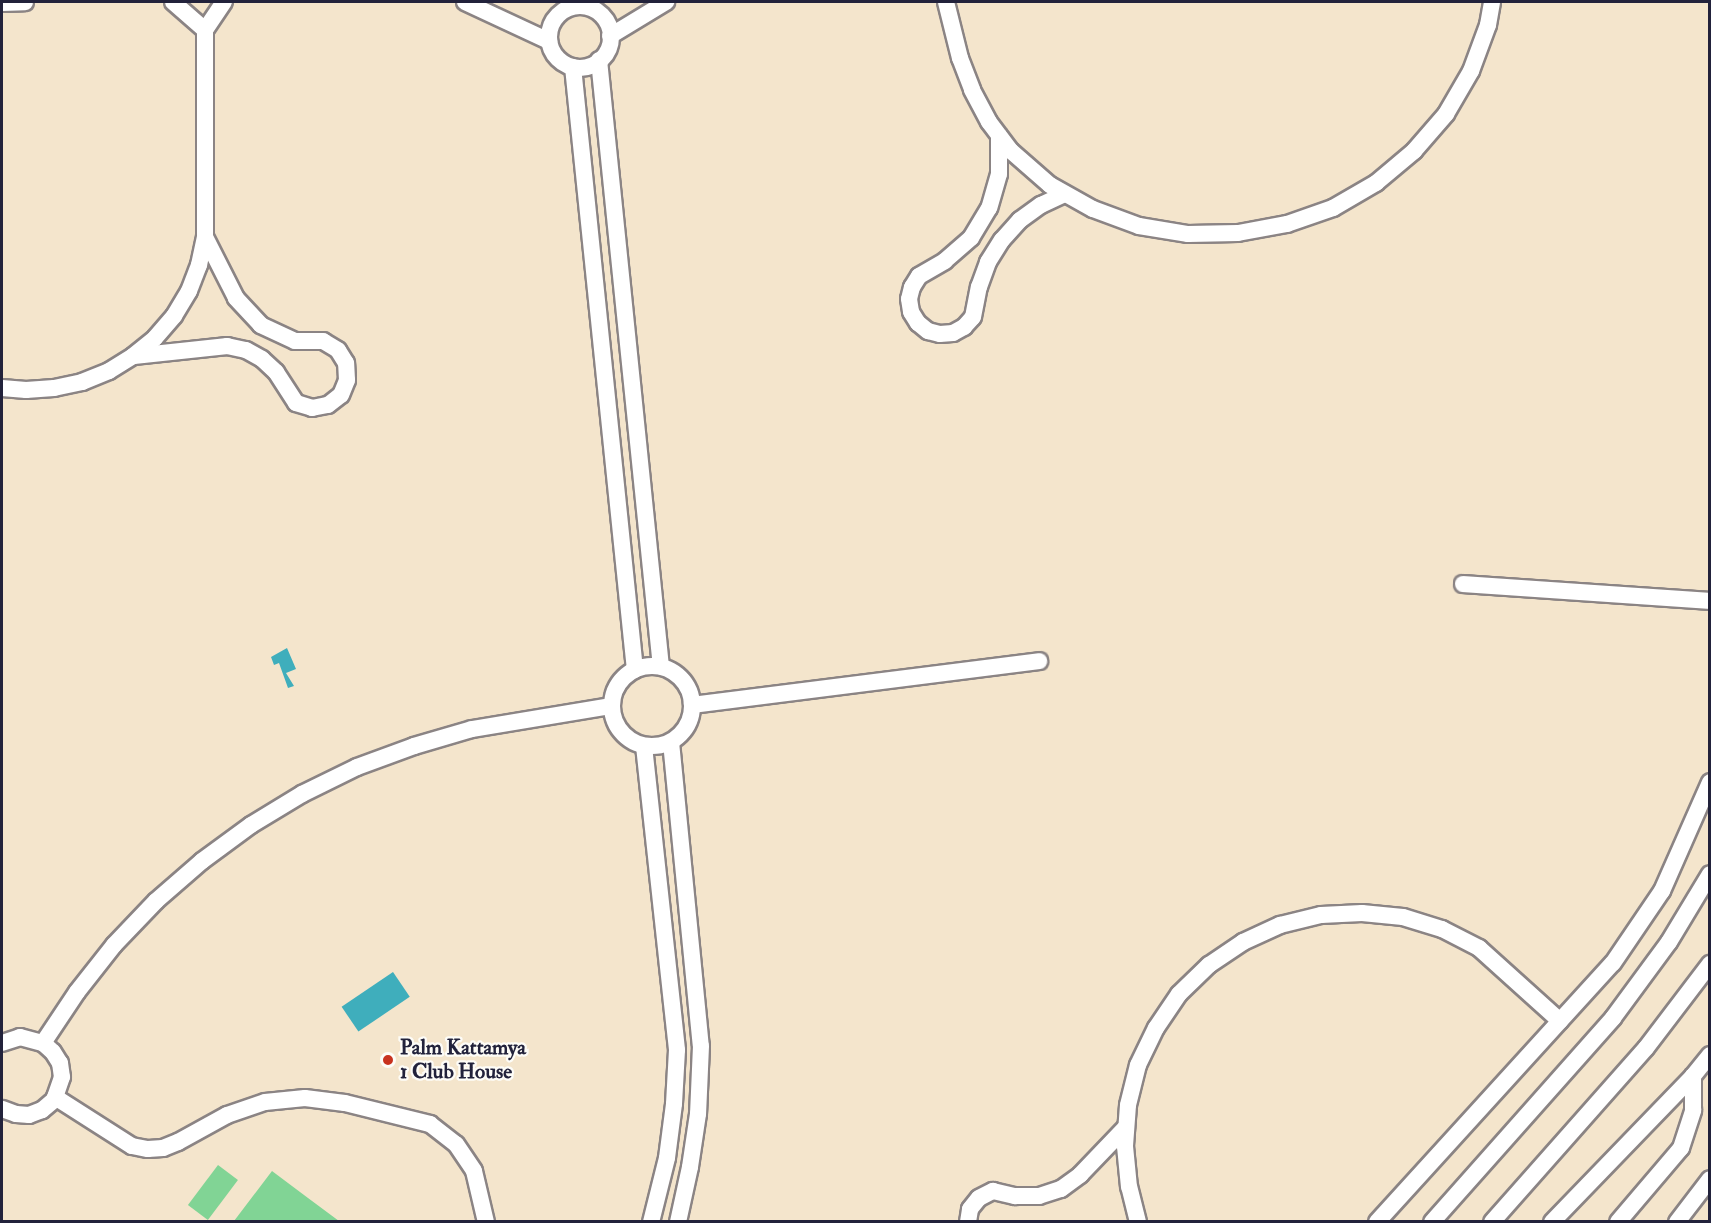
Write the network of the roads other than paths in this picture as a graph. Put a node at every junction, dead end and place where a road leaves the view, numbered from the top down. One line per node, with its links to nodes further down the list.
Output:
1 (25, 2): 8 (street)
2 (173, 2): 11 (street)
3 (224, 2): 11 (street)
4 (465, 2): 13 (street)
5 (666, 2): 12 (street)
6 (946, 2): 16 (street)
7 (1492, 2): 17 (street)
8 (2, 3)
9 (567, 5): 10 (street); 13 (street)
10 (594, 6): 12 (street)
11 (205, 30): 18 (street)
12 (610, 36): 14 (street)
13 (549, 41): 15 (street)
14 (599, 60): 15 (street); 24 (street)
15 (573, 67): 25 (street)
16 (999, 136): 17 (street); 17 (street)
17 (1065, 194)
18 (205, 237): 19 (street); 19 (street)
19 (134, 356): 20 (street)
20 (4, 389)
21 (1463, 584): 22 (street)
22 (1710, 601)
23 (1039, 661): 26 (street)
24 (661, 667): 25 (street); 26 (street)
25 (635, 670): 27 (street)
26 (692, 705): 28 (street)
27 (611, 706): 29 (street); 35 (street)
28 (671, 742): 29 (street); 45 (street)
29 (644, 746): 44 (street)
30 (1710, 782): 33 (street)
31 (1710, 874): 49 (street)
32 (1710, 964): 50 (street)
33 (1560, 1020): 40 (street); 48 (street)
34 (2, 1043): 35 (street)
35 (43, 1043): 38 (street)
36 (1710, 1055): 37 (street)
37 (1693, 1076): 51 (street); 52 (street)
38 (56, 1097): 39 (street); 43 (street)
39 (2, 1111)
40 (1126, 1127): 46 (street); 47 (street)
41 (1710, 1179): 42 (street)
42 (1682, 1219)
43 (486, 1221)
44 (651, 1221)
45 (678, 1221)
46 (968, 1221)
47 (1138, 1221)
48 (1377, 1221)
49 (1432, 1221)
50 (1492, 1221)
51 (1552, 1221)
52 (1618, 1221)

